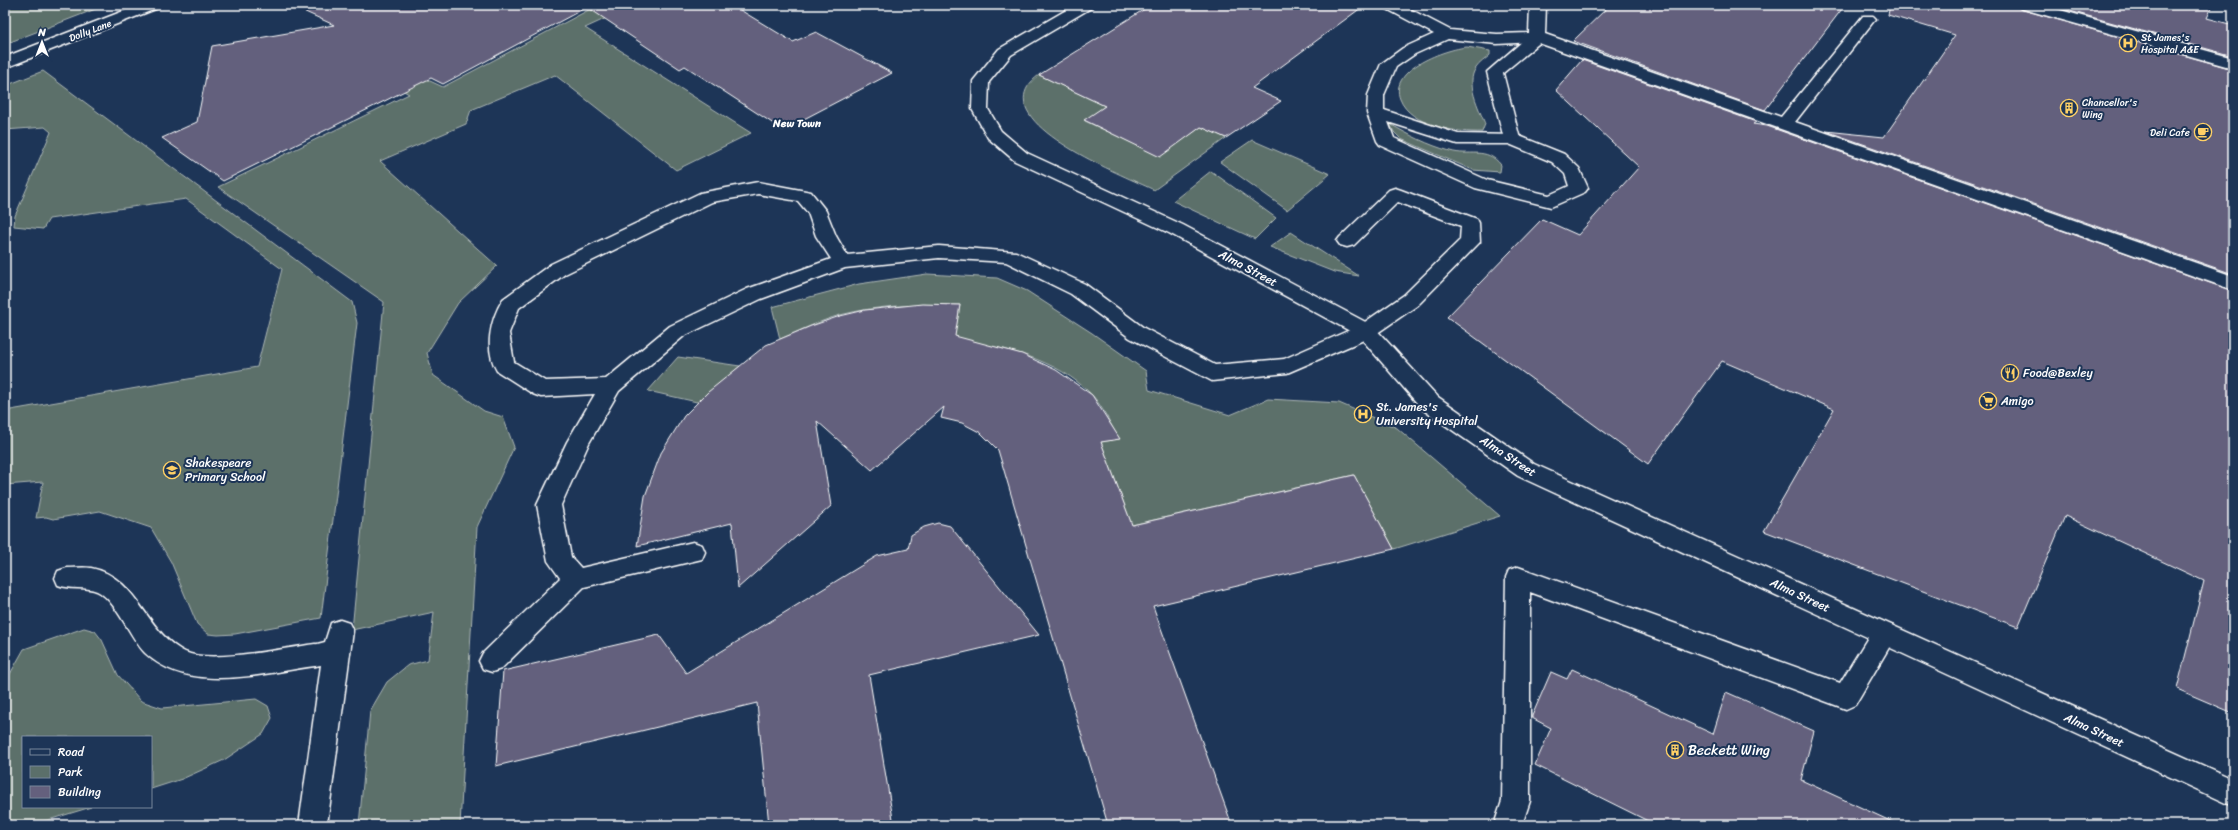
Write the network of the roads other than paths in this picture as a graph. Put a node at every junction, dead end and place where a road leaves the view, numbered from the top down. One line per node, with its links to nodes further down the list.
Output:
1 (154, 5): 9 (street, Dolly Lane)
2 (1086, 5): 17 (street, Alma Street)
3 (1390, 5): 7 (street)
4 (1538, 5): 8 (street)
5 (2025, 5): 10 (street)
6 (1868, 19): 12 (street)
7 (1446, 34): 8 (street); 11 (street)
8 (1537, 37): 12 (street); 13 (street)
9 (5, 63)
10 (2233, 63)
11 (1376, 113): 13 (street); 13 (street)
12 (1784, 124): 16 (street)
13 (1511, 139)
14 (1346, 241): 17 (street)
15 (842, 262): 17 (street); 18 (street); 18 (street)
16 (2233, 283)
17 (1366, 331): 22 (street, Alma Street)
18 (611, 386): 21 (street)
19 (693, 552): 21 (street)
20 (67, 578): 25 (street)
21 (576, 579): 23 (street)
22 (1884, 634): 24 (street, Alma Street); 26 (street)
23 (492, 661)
24 (2233, 793)
25 (313, 825)
26 (1508, 825)

